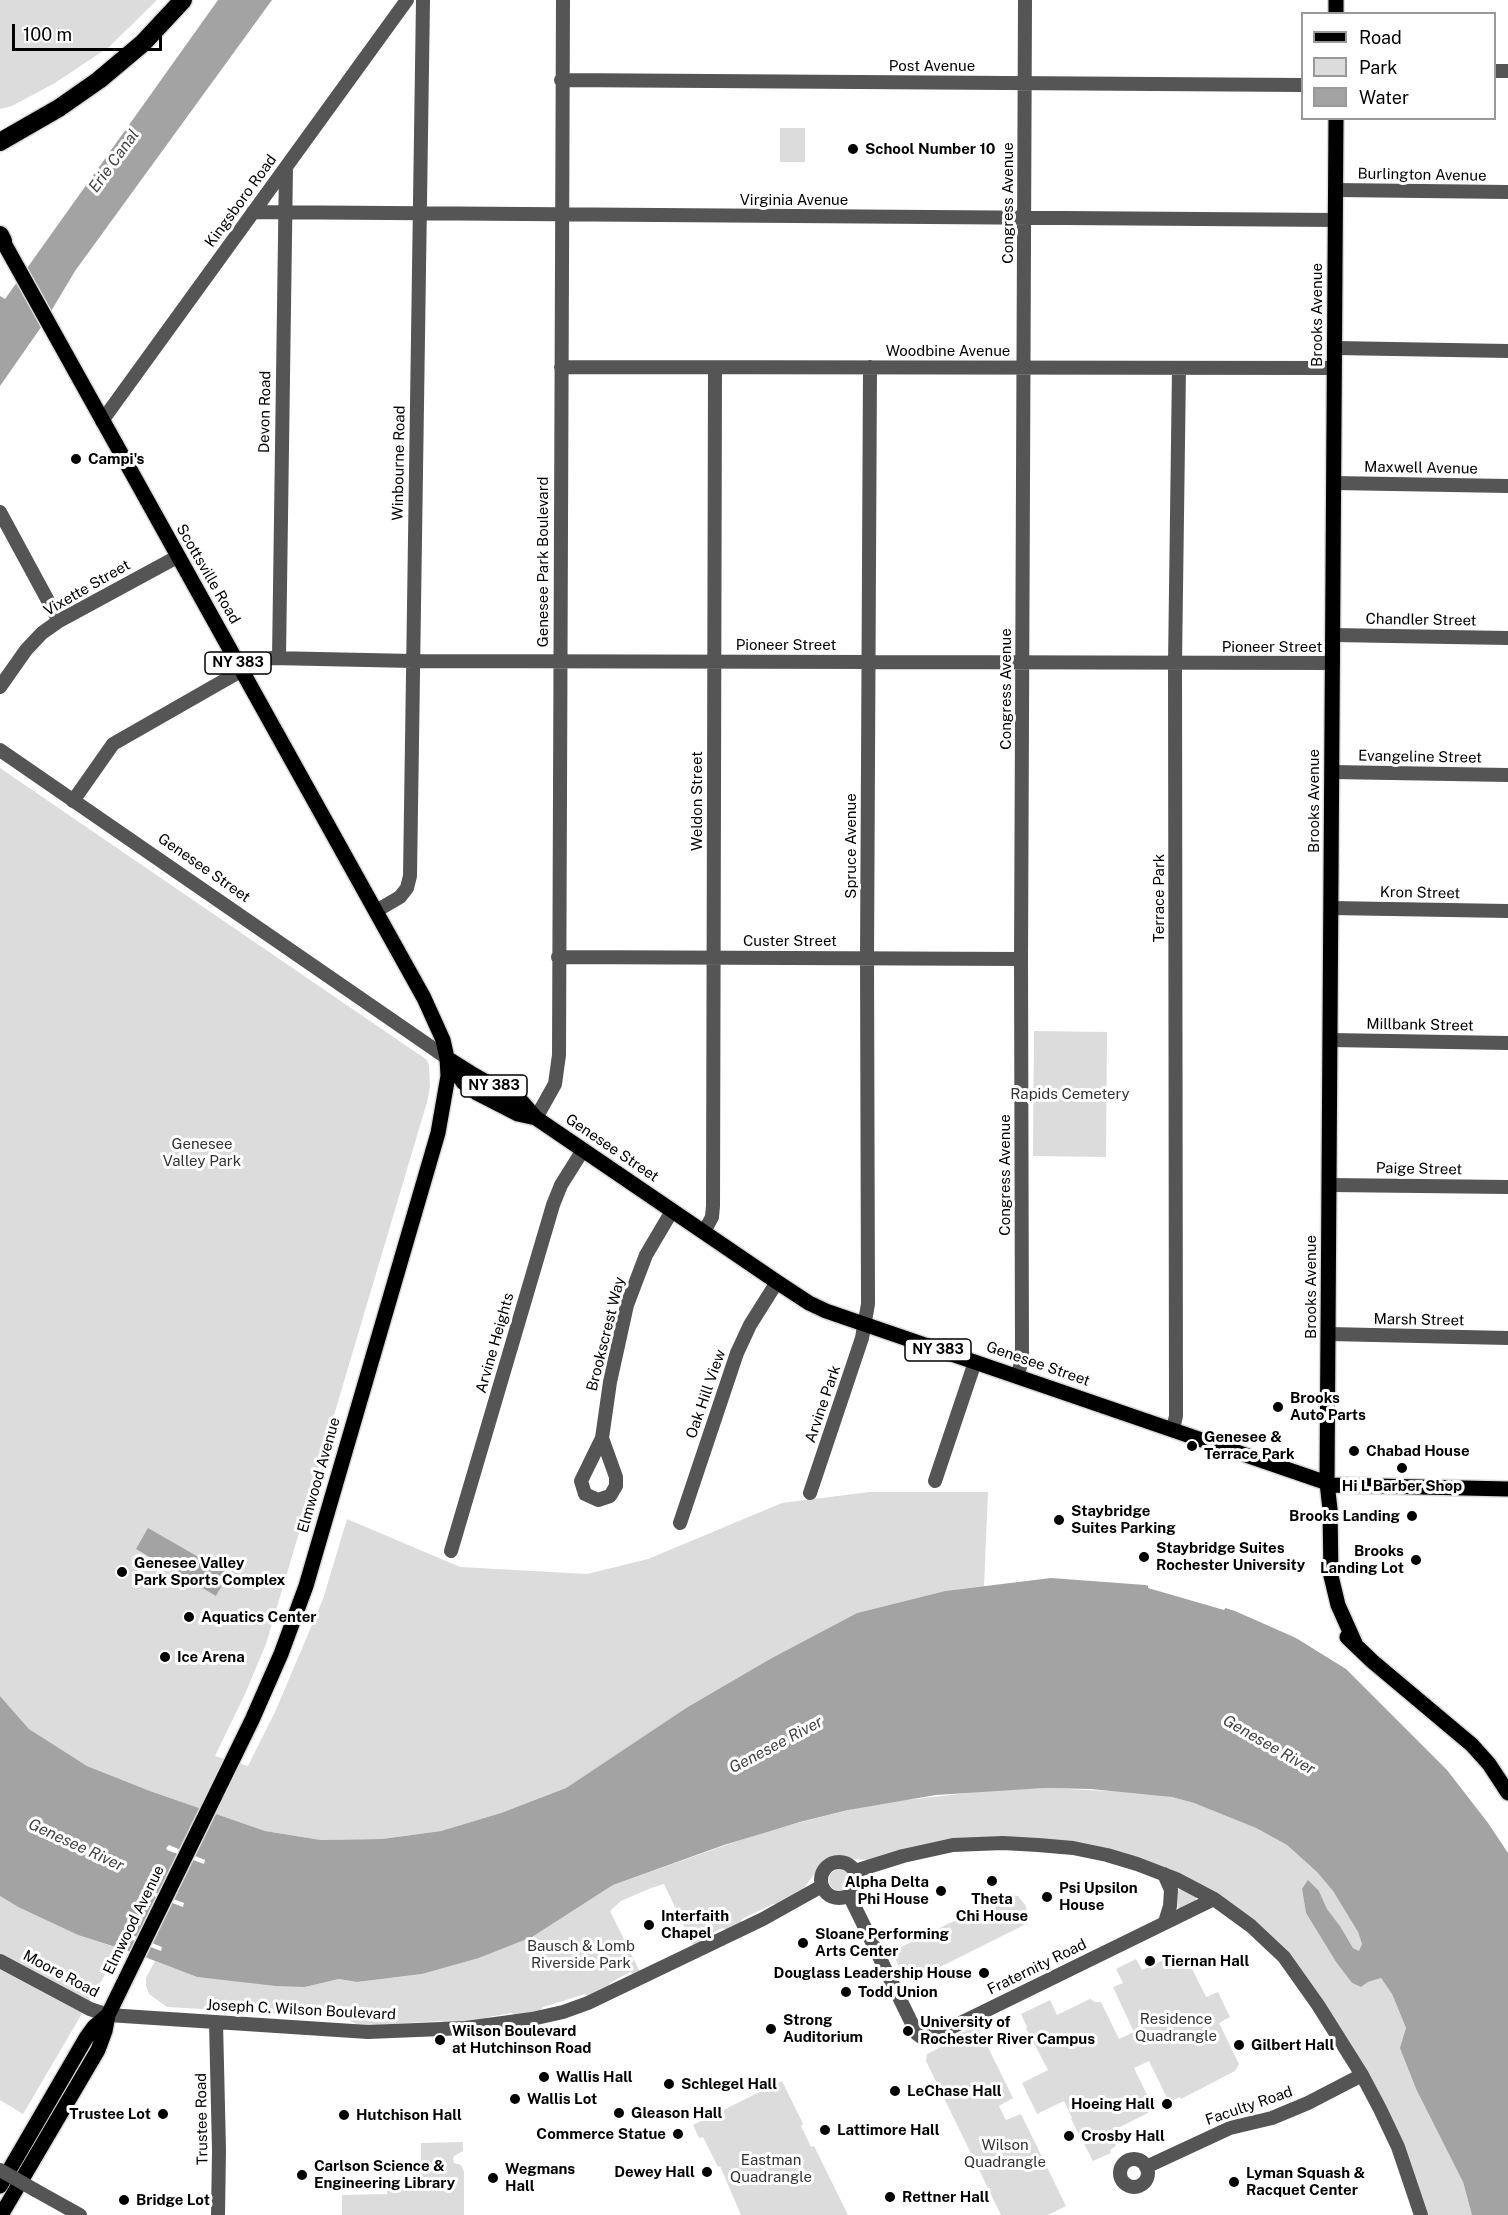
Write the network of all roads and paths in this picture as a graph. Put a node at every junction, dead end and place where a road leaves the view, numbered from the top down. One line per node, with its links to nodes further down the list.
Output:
1 (170, 0): 11 (highway)
2 (183, 0): 12 (highway)
3 (407, 0): 15 (street, Kingsboro Road)
4 (423, 0): 20 (street, Winbourne Road)
5 (563, 0): 7 (street, Genesee Park Boulevard)
6 (1025, 0): 8 (street, Congress Avenue)
7 (561, 80): 8 (street, Post Avenue); 21 (street, Genesee Park Boulevard)
8 (1026, 83): 9 (street, Post Avenue); 22 (street, Congress Avenue)
9 (1301, 85)
10 (1336, 120): 16 (main road, Brooks Avenue)
11 (0, 128)
12 (19, 131): 13 (highway); 14 (highway)
13 (0, 142)
14 (0, 155)
15 (286, 167): 18 (street, Kingsboro Road); 19 (street, Devon Road)
16 (1335, 190): 17 (street, Burlington Avenue); 23 (main road, Brooks Avenue)
17 (1508, 192)
18 (254, 212): 19 (street, Virginia Avenue); 33 (street, Kingsboro Road)
19 (285, 213): 20 (street, Virginia Avenue); 41 (street, Devon Road)
20 (419, 213): 21 (street, Virginia Avenue); 42 (street, Winbourne Road)
21 (562, 214): 22 (street, Virginia Avenue); 27 (street, Genesee Park Boulevard)
22 (1025, 218): 23 (street, Virginia Avenue); 30 (street, Congress Avenue)
23 (1335, 220): 25 (main road, Brooks Avenue)
24 (1, 237): 33 (main road, Scottsville Road / NY 383)
25 (1335, 348): 26 (street); 32 (main road, Brooks Avenue)
26 (1508, 351)
27 (561, 367): 29 (street, Woodbine Avenue); 43 (street, Genesee Park Boulevard)
28 (870, 367): 29 (street, Woodbine Avenue); 30 (street, Woodbine Avenue); 45 (street, Spruce Avenue)
29 (715, 368): 44 (street, Weldon Street)
30 (1024, 368): 31 (street, Woodbine Avenue); 46 (street, Congress Avenue)
31 (1179, 368): 32 (street, Woodbine Avenue); 48 (street, Terrace Park)
32 (1334, 368): 34 (main road, Brooks Avenue)
33 (102, 421): 37 (main road, Scottsville Road / NY 383)
34 (1334, 483): 35 (street, Maxwell Avenue); 39 (main road, Brooks Avenue)
35 (1508, 486)
36 (0, 512): 38 (street)
37 (177, 557): 38 (street, Vixette Street); 49 (main road, Scottsville Road / NY 383)
38 (59, 621): 50 (street, Vixette Street)
39 (1333, 635): 40 (street, Chandler Street); 47 (main road, Brooks Avenue)
40 (1508, 638)
41 (279, 658): 42 (street, Pioneer Street); 49 (street, Pioneer Street)
42 (413, 661): 43 (street, Pioneer Street); 56 (street, Winbourne Road)
43 (560, 661): 44 (street, Pioneer Street); 58 (street, Genesee Park Boulevard)
44 (715, 662): 45 (street, Pioneer Street); 59 (street, Weldon Street)
45 (869, 662): 46 (street, Pioneer Street); 60 (street, Spruce Avenue)
46 (1023, 663): 48 (street, Pioneer Street); 61 (street, Congress Avenue)
47 (1333, 663): 48 (street, Pioneer Street); 52 (main road, Brooks Avenue)
48 (1176, 664): 77 (street, Terrace Park)
49 (242, 670): 54 (street, Pioneer Street); 56 (main road, Scottsville Road / NY 383)
50 (0, 687)
51 (0, 750): 54 (street, Genesee Street)
52 (1332, 772): 53 (street, Evangeline Street); 55 (main road, Brooks Avenue)
53 (1508, 775)
54 (73, 801): 64 (street, Genesee Street)
55 (1331, 908): 57 (street, Kron Street); 62 (main road, Brooks Avenue)
56 (376, 911): 64 (main road, Scottsville Road / NY 383)
57 (1508, 911)
58 (558, 957): 59 (street, Custer Street); 65 (street, Genesee Park Boulevard)
59 (713, 958): 60 (street, Custer Street); 70 (street, Weldon Street)
60 (867, 958): 61 (street, Custer Street); 72 (street, Spruce Avenue)
61 (1021, 959): 76 (street, Congress Avenue)
62 (1331, 1040): 63 (street, Millbank Street); 67 (main road, Brooks Avenue)
63 (1508, 1043)
64 (447, 1058): 65 (main road, Genesee Street / NY 383); 93 (main road, Elmwood Avenue)
65 (536, 1118): 66 (main road, Genesee Street / NY 383)
66 (583, 1150): 69 (main road, Genesee Street / NY 383); 84 (street, Arvine Heights)
67 (1330, 1185): 68 (street, Paige Street); 73 (main road, Brooks Avenue)
68 (1508, 1187)
69 (672, 1210): 70 (main road, Genesee Street / NY 383); 78 (street, Brookscrest Way)
70 (704, 1232): 71 (main road, Genesee Street / NY 383)
71 (777, 1282): 72 (main road, Genesee Street / NY 383); 83 (street, Oak Hill View)
72 (865, 1325): 75 (main road, Genesee Street / NY 383); 82 (street, Arvine Park)
73 (1329, 1334): 74 (street, Marsh Street); 80 (main road, Brooks Avenue)
74 (1508, 1338)
75 (975, 1362): 76 (main road, Genesee Street / NY 383); 79 (street)
76 (1018, 1377): 77 (main road, Genesee Street / NY 383)
77 (1173, 1429): 80 (main road, Genesee Street / NY 383)
78 (602, 1438)
79 (935, 1481)
80 (1327, 1483): 81 (main road, Genesee Street); 85 (main road, Brooks Avenue)
81 (1508, 1489)
82 (810, 1493)
83 (680, 1523)
84 (451, 1551)
85 (1508, 1793)
86 (855, 1871): 87 (street); 88 (street); 89 (street)
87 (1164, 1874): 90 (street); 91 (street)
88 (822, 1886): 89 (street); 94 (street, Joseph C. Wilson Boulevard)
89 (849, 1895): 91 (street, Fraternity Road)
90 (1214, 1899): 91 (street, Fraternity Road); 95 (street)
91 (1165, 1922)
92 (0, 1961): 93 (street, Moore Road)
93 (108, 2015): 94 (street, Joseph C. Wilson Boulevard); 98 (main road, Elmwood Avenue); 99 (main road, Elmwood Avenue)
94 (216, 2022): 101 (street, Trustee Road)
95 (1362, 2075): 96 (street, Faculty Road); 102 (street)
96 (1146, 2167)
97 (0, 2170): 100 (street, bridge)
98 (0, 2186)
99 (1, 2215)
100 (80, 2215)
101 (218, 2215)
102 (1421, 2215)

